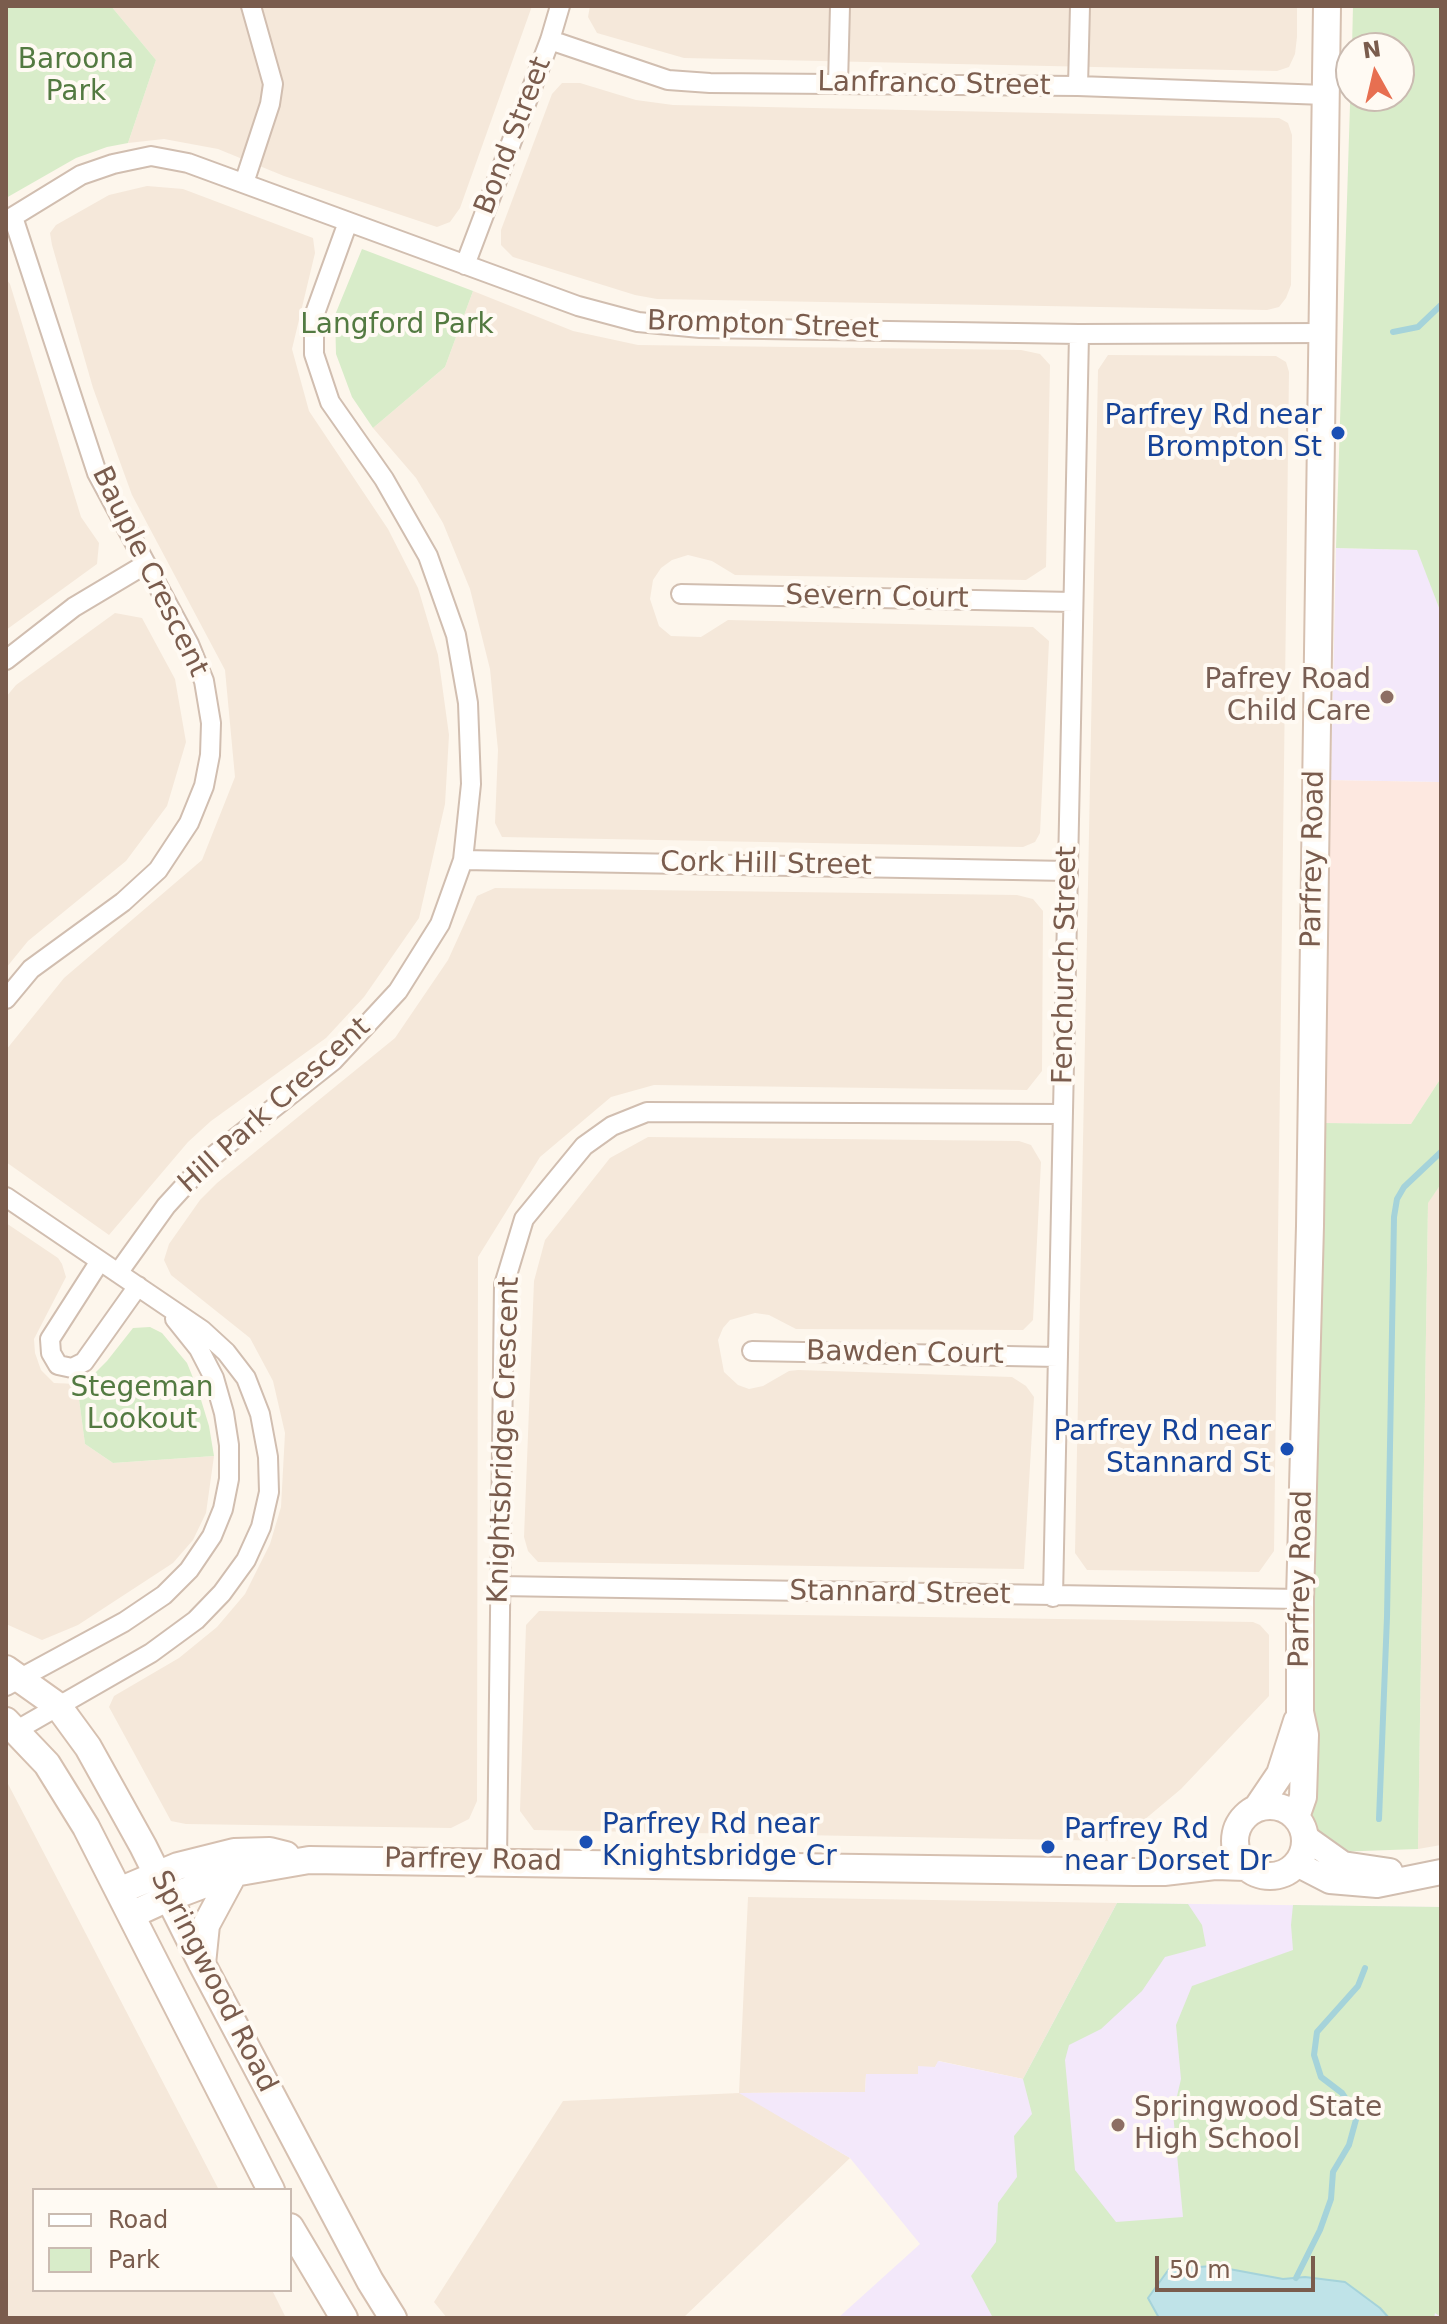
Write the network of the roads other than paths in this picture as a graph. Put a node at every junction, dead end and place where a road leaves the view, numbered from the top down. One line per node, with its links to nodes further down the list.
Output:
1 (251, 6): 10 (street)
2 (560, 6): 6 (street, Bond Street)
3 (840, 6): 7 (street)
4 (1080, 6): 8 (street)
5 (1327, 6): 9 (main road, Parfrey Road)
6 (550, 40): 7 (street, Lanfranco Street); 13 (street, Bond Street)
7 (838, 84): 8 (street, Lanfranco Street)
8 (1078, 86): 9 (street, Lanfranco Street)
9 (1325, 95): 14 (main road, Parfrey Road)
10 (244, 183): 11 (street, Brompton Street); 12 (street, Brompton Street)
11 (9, 219): 16 (street, Bauple Crescent)
12 (348, 222): 13 (street, Brompton Street); 20 (street, Hill Park Crescent)
13 (465, 265): 15 (street, Brompton Street)
14 (1323, 333): 15 (street, Brompton Street); 33 (main road, Parfrey Road)
15 (1079, 334): 18 (street, Fenchurch Street)
16 (146, 564): 19 (street); 22 (street, Bauple Crescent)
17 (681, 594): 18 (street, Severn Court)
18 (1073, 602): 21 (street, Fenchurch Street)
19 (6, 660)
20 (463, 860): 21 (street, Cork Hill Street); 26 (street, Hill Park Crescent)
21 (1068, 871): 23 (street, Fenchurch Street)
22 (6, 999)
23 (1063, 1114): 30 (street, Fenchurch Street); 31 (street, Knightsbridge Crescent)
24 (6, 1197): 25 (street)
25 (100, 1261): 26 (street); 27 (street)
26 (118, 1273): 27 (street)
27 (138, 1286): 28 (street)
28 (164, 1304): 34 (street); 35 (street)
29 (752, 1351): 30 (street, Bawden Court)
30 (1058, 1357): 32 (street, Fenchurch Street)
31 (499, 1586): 32 (street, Stannard Street); 42 (street, Knightsbridge Crescent)
32 (1053, 1597): 33 (street, Stannard Street)
33 (1300, 1599): 36 (main road, Parfrey Road)
34 (11, 1677): 35 (main road, Springwood Road)
35 (58, 1706): 37 (street); 48 (main road, Springwood Road)
36 (1300, 1712): 38 (main road, Parfrey Road); 39 (main road, Parfrey Road)
37 (12, 1726): 49 (main road, Springwood Road)
38 (1257, 1808): 39 (main road); 40 (main road)
39 (1301, 1827): 43 (main road); 47 (street)
40 (1236, 1832): 44 (main road); 45 (main road, Parfrey Road)
41 (309, 1860): 42 (main road, Parfrey Road); 46 (main road, Parfrey Road); 48 (main road, Parfrey Road)
42 (497, 1861): 45 (main road, Parfrey Road)
43 (1297, 1864): 44 (main road); 47 (street)
44 (1246, 1867): 45 (main road, Parfrey Road)
45 (1164, 1872)
46 (234, 1873): 48 (main road, Parfrey Road); 51 (main road)
47 (1431, 1874)
48 (162, 1886): 49 (main road, Parfrey Road); 50 (main road, Parfrey Road); 51 (main road, Springwood Road)
49 (119, 1891): 50 (main road, Springwood Road)
50 (131, 1915): 52 (main road, Springwood Road)
51 (202, 1964): 55 (main road, Springwood Road)
52 (270, 2188)
53 (292, 2230): 54 (main road)
54 (344, 2318)
55 (393, 2318)

